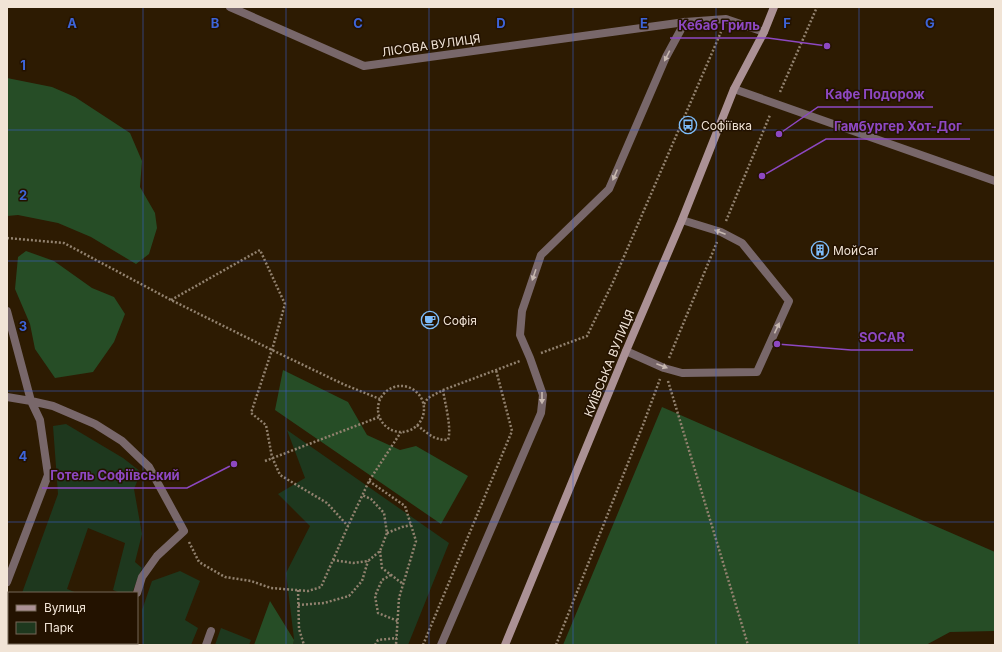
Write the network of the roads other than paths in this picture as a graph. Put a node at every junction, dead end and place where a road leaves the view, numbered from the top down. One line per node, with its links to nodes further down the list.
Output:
1 (230, 7): 3 (street, ЛІСОВА ВУЛИЦЯ)
2 (774, 7): 4 (main road, КИЇВСЬКА ВУЛИЦЯ)
3 (685, 22): 4 (street, ЛІСОВА ВУЛИЦЯ); 16 (street, one-way to 16)
4 (764, 32): 5 (main road, КИЇВСЬКА ВУЛИЦЯ)
5 (734, 90): 6 (street); 7 (main road, КИЇВСЬКА ВУЛИЦЯ)
6 (995, 181)
7 (682, 220): 9 (main road, КИЇВСЬКА ВУЛИЦЯ); 9 (street, one-way to 7)
8 (7, 311): 11 (street)
9 (626, 351): 17 (main road, КИЇВСЬКА ВУЛИЦЯ)
10 (7, 397): 11 (street)
11 (31, 401): 12 (street); 13 (street)
12 (7, 582)
13 (136, 592)
14 (211, 631): 15 (street)
15 (206, 645)
16 (441, 645)
17 (505, 645)

